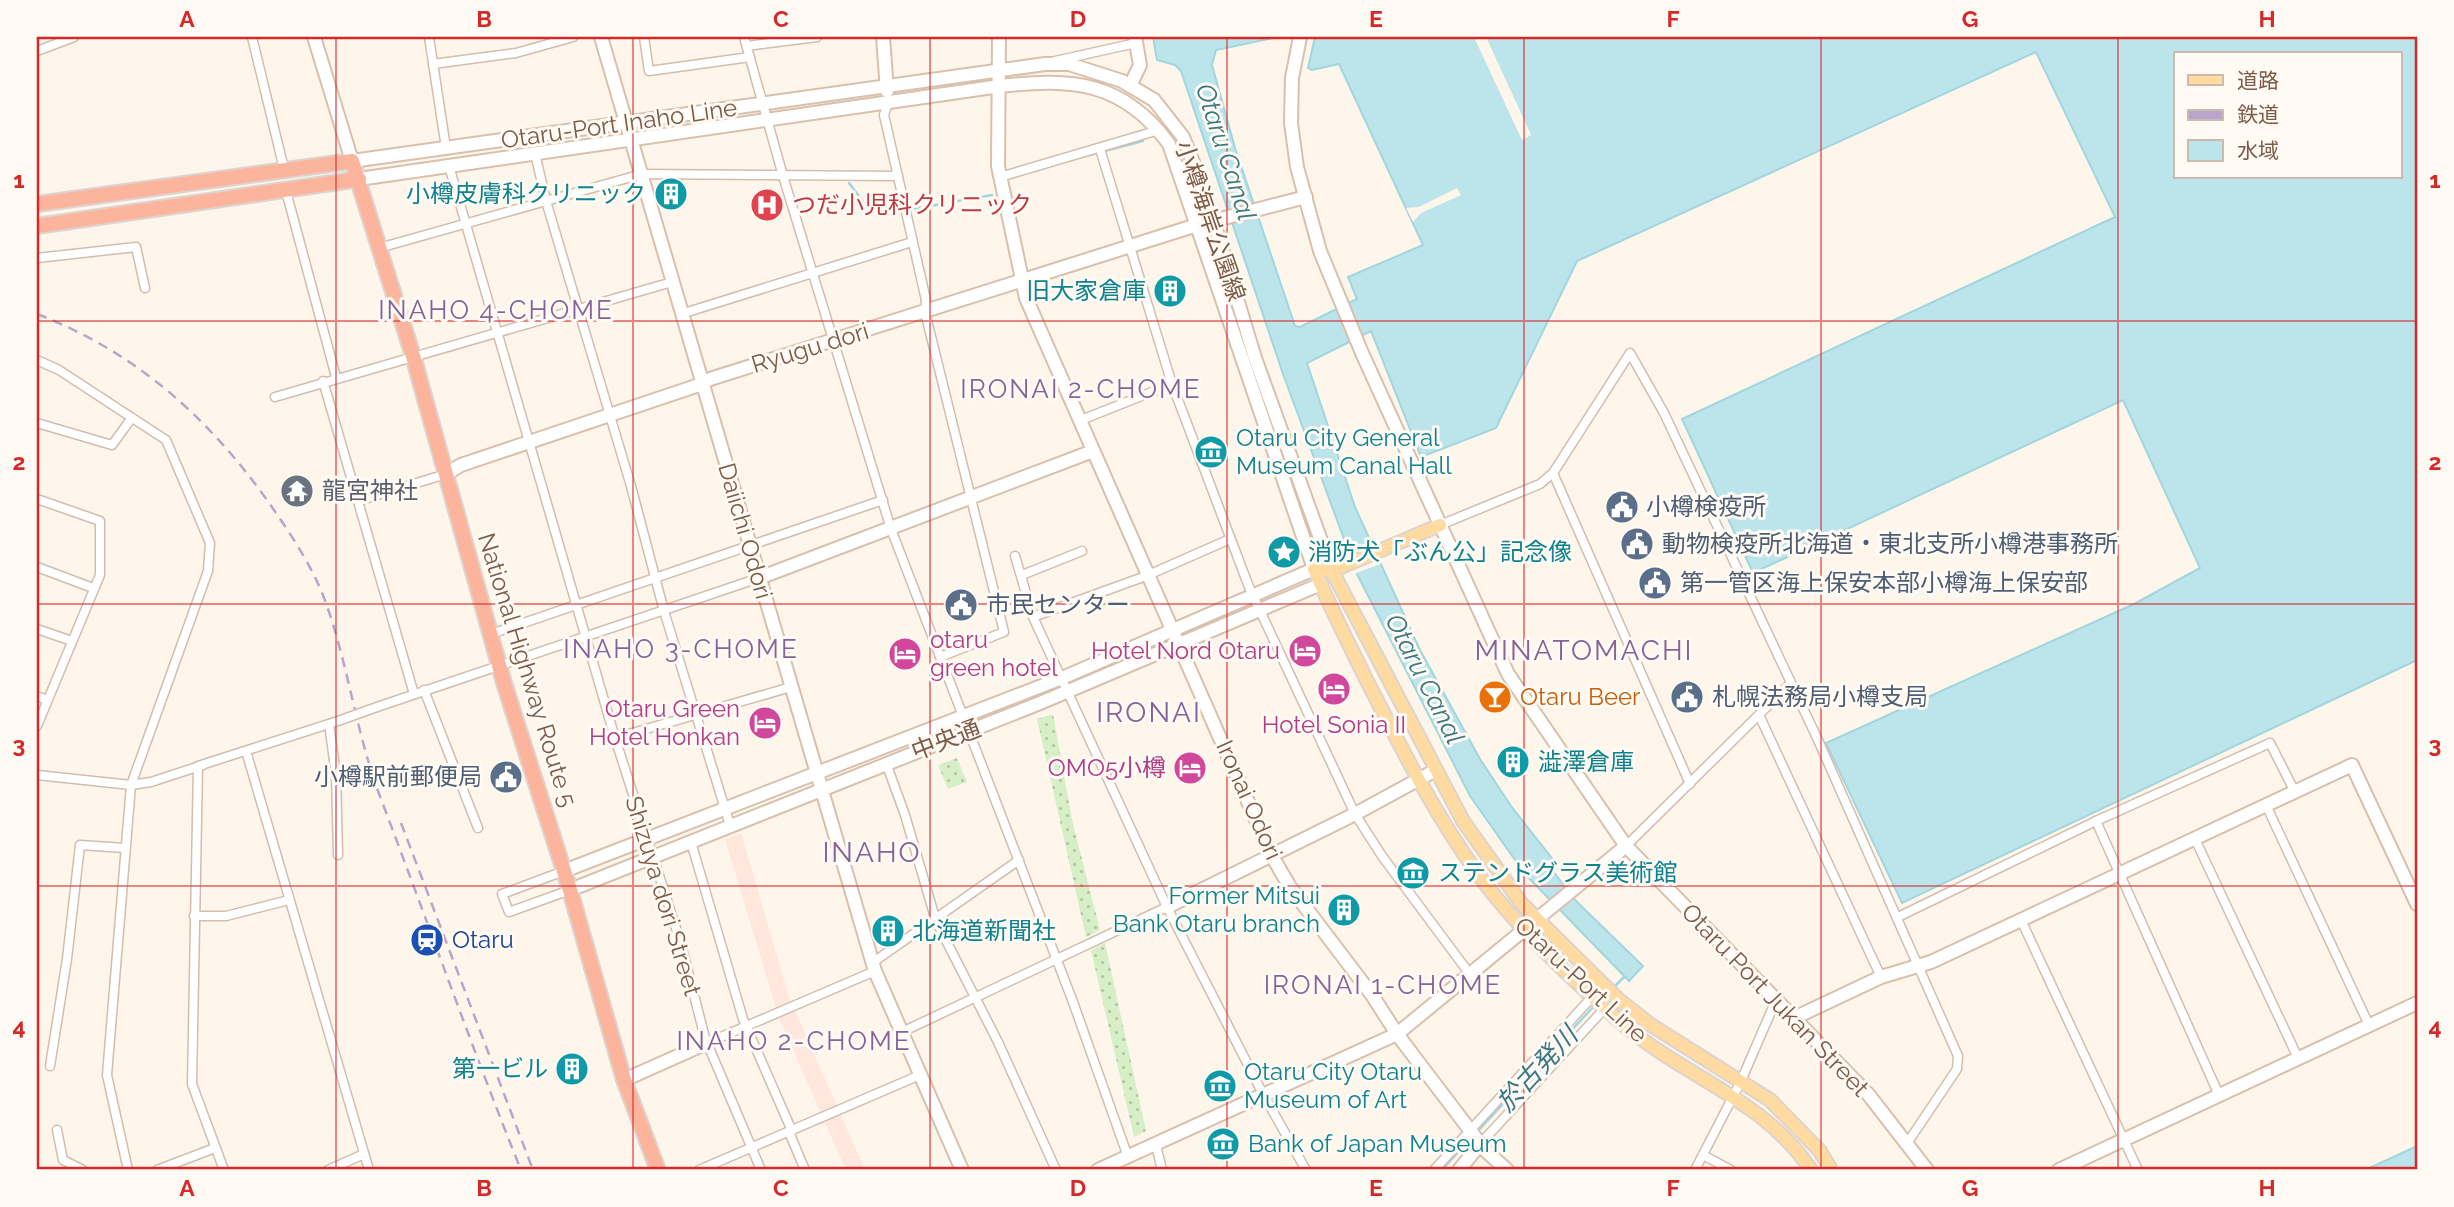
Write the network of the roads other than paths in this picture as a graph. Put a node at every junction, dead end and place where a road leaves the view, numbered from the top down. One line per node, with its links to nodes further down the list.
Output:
1 (74, 37): 15 (street)
2 (252, 37): 34 (street)
3 (314, 37): 32 (street)
4 (429, 37): 17 (street)
5 (573, 37): 17 (street)
6 (601, 37): 26 (street, Daiichi Odori)
7 (644, 37): 16 (street)
8 (744, 37): 14 (street)
9 (817, 37): 14 (street)
10 (883, 37): 20 (street)
11 (999, 37): 19 (street, Ironai Odori)
12 (1300, 37): 41 (street)
13 (1135, 40): 18 (street); 22 (street)
14 (747, 46): 16 (street)
15 (37, 51)
16 (750, 57): 24 (street)
17 (433, 64): 29 (street)
18 (1045, 64): 19 (street, 小樽海岸公園線); 22 (street, 小樽海岸公園線)
19 (999, 71): 20 (street, 小樽海岸公園線); 21 (street, Ironai Odori)
20 (886, 85): 23 (street); 24 (street, Otaru-Port Inaho Line)
21 (1000, 86): 23 (street, 小樽海岸公園線); 27 (street, 小樽海岸公園線); 38 (street, Ironai Odori)
22 (1130, 86): 44 (street, 小樽海岸公園線)
23 (888, 102): 25 (street, Otaru-Port Inaho Line); 37 (street)
24 (763, 103): 25 (street); 26 (street, Otaru-Port Inaho Line)
25 (768, 121): 28 (street, Otaru-Port Inaho Line); 36 (street)
26 (627, 123): 28 (street, Daiichi Odori); 29 (street, Otaru-Port Inaho Line)
27 (1159, 130): 30 (street); 46 (street, 小樽海岸公園線)
28 (631, 139): 31 (street, Otaru-Port Inaho Line); 35 (street, Daiichi Odori)
29 (446, 149): 32 (street, Otaru-Port Inaho Line)
30 (1100, 149): 38 (street); 49 (street)
31 (535, 153): 33 (street, Otaru-Port Inaho Line); 42 (street)
32 (352, 161): 34 (highway); 39 (highway, National Highway Route 5)
33 (449, 166): 39 (street, Otaru-Port Inaho Line); 45 (street, Shizuya dori Street)
34 (284, 169): 43 (highway)
35 (642, 174): 36 (street); 42 (street); 54 (street, Daiichi Odori)
36 (783, 176): 37 (street); 52 (street)
37 (898, 176): 48 (street)
38 (1000, 177): 53 (street, Ironai Odori)
39 (359, 179): 40 (highway); 50 (highway, National Highway Route 5)
40 (286, 191): 47 (highway); 63 (street)
41 (1306, 197): 44 (street, Ryugu dori); 80 (street, Otaru Port Jukan Street)
42 (546, 201): 45 (street); 56 (street)
43 (37, 204)
44 (1212, 221): 46 (street, Ryugu dori); 88 (street, 小樽海岸公園線)
45 (466, 225): 50 (street); 59 (street, Shizuya dori Street)
46 (1197, 225): 49 (street, Ryugu dori); 87 (street, 小樽海岸公園線)
47 (37, 226)
48 (912, 242): 52 (street); 57 (street)
49 (1129, 246): 53 (street, Ryugu dori); 66 (street)
50 (379, 248): 61 (highway, National Highway Route 5)
51 (37, 258): 55 (street)
52 (814, 273): 58 (street); 60 (street)
53 (1021, 280): 57 (street, Ryugu dori); 70 (street, Ironai Odori)
54 (672, 282): 56 (street); 58 (street, Daiichi Odori)
55 (145, 288)
56 (579, 308): 59 (street); 68 (street)
57 (925, 312): 60 (street, Ryugu dori); 76 (street)
58 (681, 314): 65 (street, Daiichi Odori)
59 (497, 332): 61 (street); 72 (street, Shizuya dori Street)
60 (835, 341): 65 (street, Ryugu dori); 78 (street)
61 (413, 356): 63 (street); 75 (highway, National Highway Route 5)
62 (37, 360): 69 (street)
63 (336, 377): 64 (street)
64 (323, 381): 67 (street); 79 (street)
65 (702, 384): 68 (street, Ryugu dori); 83 (street, Daiichi Odori)
66 (1172, 384): 70 (street); 82 (street)
67 (275, 397)
68 (611, 416): 72 (street, Ryugu dori); 91 (street)
69 (131, 419): 71 (street); 130 (street)
70 (1081, 420): 73 (street, Ironai Odori)
71 (37, 423)
72 (530, 444): 75 (street, Ryugu dori); 96 (street, Shizuya dori Street)
73 (1093, 450): 76 (street); 90 (street, Ironai Odori)
74 (1553, 473): 80 (street); 109 (street); 131 (street)
75 (446, 474): 79 (street); 102 (highway, National Highway Route 5)
76 (970, 498): 81 (street); 106 (street)
77 (37, 499): 94 (street)
78 (883, 500): 81 (street); 83 (street)
79 (358, 501): 113 (street)
80 (1440, 525): 88 (main road); 143 (street, Otaru Port Jukan Street)
81 (891, 529): 92 (street); 106 (street)
82 (1230, 539): 90 (street); 95 (street)
83 (750, 545): 91 (street); 92 (street, Daiichi Odori)
84 (1082, 551): 89 (street)
85 (1015, 556): 89 (street)
86 (37, 567): 94 (street)
87 (1314, 569): 88 (main road); 93 (main road, Otaru-Port Line); 95 (street, 中央通)
88 (1332, 571): 93 (main road); 126 (main road, Otaru-Port Line)
89 (1022, 575): 99 (street)
90 (1150, 575): 99 (street); 101 (street, Ironai Odori)
91 (656, 578): 96 (street); 98 (street)
92 (759, 578): 98 (street); 110 (street, Daiichi Odori)
93 (1321, 584): 97 (street, 中央通); 129 (main road, Otaru-Port Line)
94 (93, 588): 104 (street)
95 (1254, 597): 97 (street); 101 (street, 中央通)
96 (576, 605): 102 (street); 103 (street, Shizuya dori Street)
97 (1259, 610): 105 (street, 中央通); 136 (street)
98 (664, 611): 103 (street); 116 (street)
99 (1033, 617): 108 (street)
100 (37, 629): 104 (street)
101 (1174, 631): 105 (street, Ironai Odori); 108 (street, 中央通)
102 (491, 634): 107 (highway, National Highway Route 5)
103 (585, 635): 107 (street); 122 (street, Shizuya dori Street)
104 (72, 641): 115 (street)
105 (1180, 644): 112 (street, 中央通); 146 (street, Ironai Odori)
106 (940, 657): 117 (street)
107 (498, 665): 111 (street); 149 (highway, National Highway Route 5)
108 (1062, 678): 112 (street); 117 (street, 中央通)
109 (1789, 685): 118 (street); 156 (street)
110 (791, 687): 116 (street); 128 (street, Daiichi Odori)
111 (424, 690): 113 (street); 139 (street)
112 (1066, 692): 121 (street, 中央通); 154 (street)
113 (414, 694): 119 (street, bridge)
114 (37, 696): 115 (street)
115 (47, 700): 120 (street)
116 (696, 713): 122 (street); 135 (street)
117 (963, 717): 121 (street); 128 (street, 中央通)
118 (1760, 717): 131 (street); 165 (street)
119 (333, 722): 123 (street); 145 (street)
120 (37, 726)
121 (969, 731): 124 (street, 中央通); 148 (street)
122 (615, 737): 141 (street, Shizuya dori Street)
123 (246, 751): 125 (street); 152 (street)
124 (886, 763): 132 (street, 中央通); 159 (street)
125 (198, 766): 130 (street); 155 (street)
126 (1436, 770): 129 (street); 157 (main road, Otaru-Port Line)
127 (37, 775): 130 (street)
128 (816, 775): 132 (street, Daiichi Odori); 135 (street, 中央通)
129 (1417, 779): 136 (street); 160 (main road, Otaru-Port Line)
130 (131, 785): 144 (street)
131 (1690, 785): 143 (street)
132 (821, 790): 138 (street, 中央通); 163 (street, Daiichi Odori)
133 (2295, 792): 134 (street); 137 (street); 153 (street)
134 (2266, 806): 140 (street); 172 (street)
135 (727, 809): 138 (street); 141 (street, 中央通)
136 (1355, 814): 146 (street); 164 (street)
137 (2096, 821): 150 (street); 156 (street)
138 (730, 825): 142 (street, 中央通)
139 (478, 828)
140 (2195, 839): 150 (street); 177 (street)
141 (648, 840): 147 (street, Shizuya dori Street); 149 (street, 中央通)
142 (691, 842): 147 (street, 中央通); 173 (street)
143 (1626, 846): 157 (street); 168 (street, Otaru Port Jukan Street)
144 (125, 848): 178 (street); 197 (street)
145 (338, 855)
146 (1272, 856): 154 (street); 175 (street, Ironai Odori)
147 (653, 857): 151 (street, 中央通); 176 (street, Shizuya dori Street)
148 (1019, 860): 159 (street); 161 (street)
149 (564, 871): 151 (highway, National Highway Route 5); 151 (street)
150 (2119, 874): 158 (street); 184 (street)
151 (570, 890): 180 (highway, National Highway Route 5)
152 (289, 900): 155 (street); 193 (street)
153 (2417, 904)
154 (1167, 907): 161 (street); 182 (street)
155 (194, 916): 191 (street)
156 (1898, 917): 162 (street)
157 (1537, 919): 160 (street); 181 (main road, Otaru-Port Line)
158 (2021, 920): 162 (street); 188 (street)
159 (936, 921): 163 (street); 167 (street)
160 (1524, 929): 164 (street); 166 (main road, Otaru-Port Line)
161 (1056, 959): 167 (street); 195 (street)
162 (1920, 965): 165 (street); 190 (street)
163 (873, 967): 173 (street); 174 (street, Daiichi Odori)
164 (1469, 973): 175 (street)
165 (1881, 977): 171 (street)
166 (1592, 996): 170 (main road, Otaru-Port Line); 187 (street)
167 (974, 998): 174 (street); 207 (street)
168 (1776, 1000): 171 (street, Otaru Port Jukan Street); 181 (street)
169 (2417, 1003): 172 (street)
170 (1605, 1008): 183 (main road, Otaru-Port Line); 187 (street)
171 (1794, 1018): 190 (street, Otaru Port Jukan Street)
172 (2369, 1025): 177 (street)
173 (746, 1027): 176 (street); 186 (street)
174 (902, 1032): 179 (street, Daiichi Odori)
175 (1396, 1034): 182 (street); 187 (street, Ironai Odori)
176 (707, 1043): 180 (street); 192 (street, Shizuya dori Street)
177 (2298, 1059): 184 (street)
178 (50, 1066)
179 (920, 1075): 186 (street); 206 (street, Daiichi Odori)
180 (624, 1080): 202 (highway, National Highway Route 5)
181 (1741, 1081): 183 (street); 217 (main road, Otaru-Port Line)
182 (1263, 1094): 189 (street); 210 (street)
183 (1734, 1095): 194 (street); 216 (main road, Otaru-Port Line)
184 (2219, 1096): 188 (street)
185 (58, 1130): 196 (street)
186 (790, 1132): 192 (street); 205 (street)
187 (1477, 1136): 211 (street); 212 (street); 213 (street, Ironai Odori)
188 (2124, 1140): 219 (street); 220 (street)
189 (1156, 1145): 195 (street); 209 (street)
190 (1906, 1146): 218 (street, Otaru Port Jukan Street)
191 (215, 1148): 198 (street); 199 (street)
192 (752, 1149): 203 (street); 204 (street, Shizuya dori Street)
193 (364, 1154): 200 (street); 201 (street)
194 (1703, 1155): 214 (street); 215 (street)
195 (1128, 1157): 208 (street)
196 (83, 1170)
197 (128, 1170)
198 (157, 1170)
199 (224, 1170)
200 (328, 1170)
201 (369, 1170)
202 (659, 1170)
203 (699, 1170)
204 (761, 1170)
205 (806, 1170)
206 (962, 1170)
207 (1056, 1170)
208 (1098, 1170)
209 (1162, 1170)
210 (1306, 1170)
211 (1434, 1170)
212 (1459, 1170)
213 (1507, 1170)
214 (1695, 1170)
215 (1731, 1170)
216 (1811, 1170)
217 (1831, 1170)
218 (1927, 1170)
219 (2059, 1170)
220 (2138, 1170)

